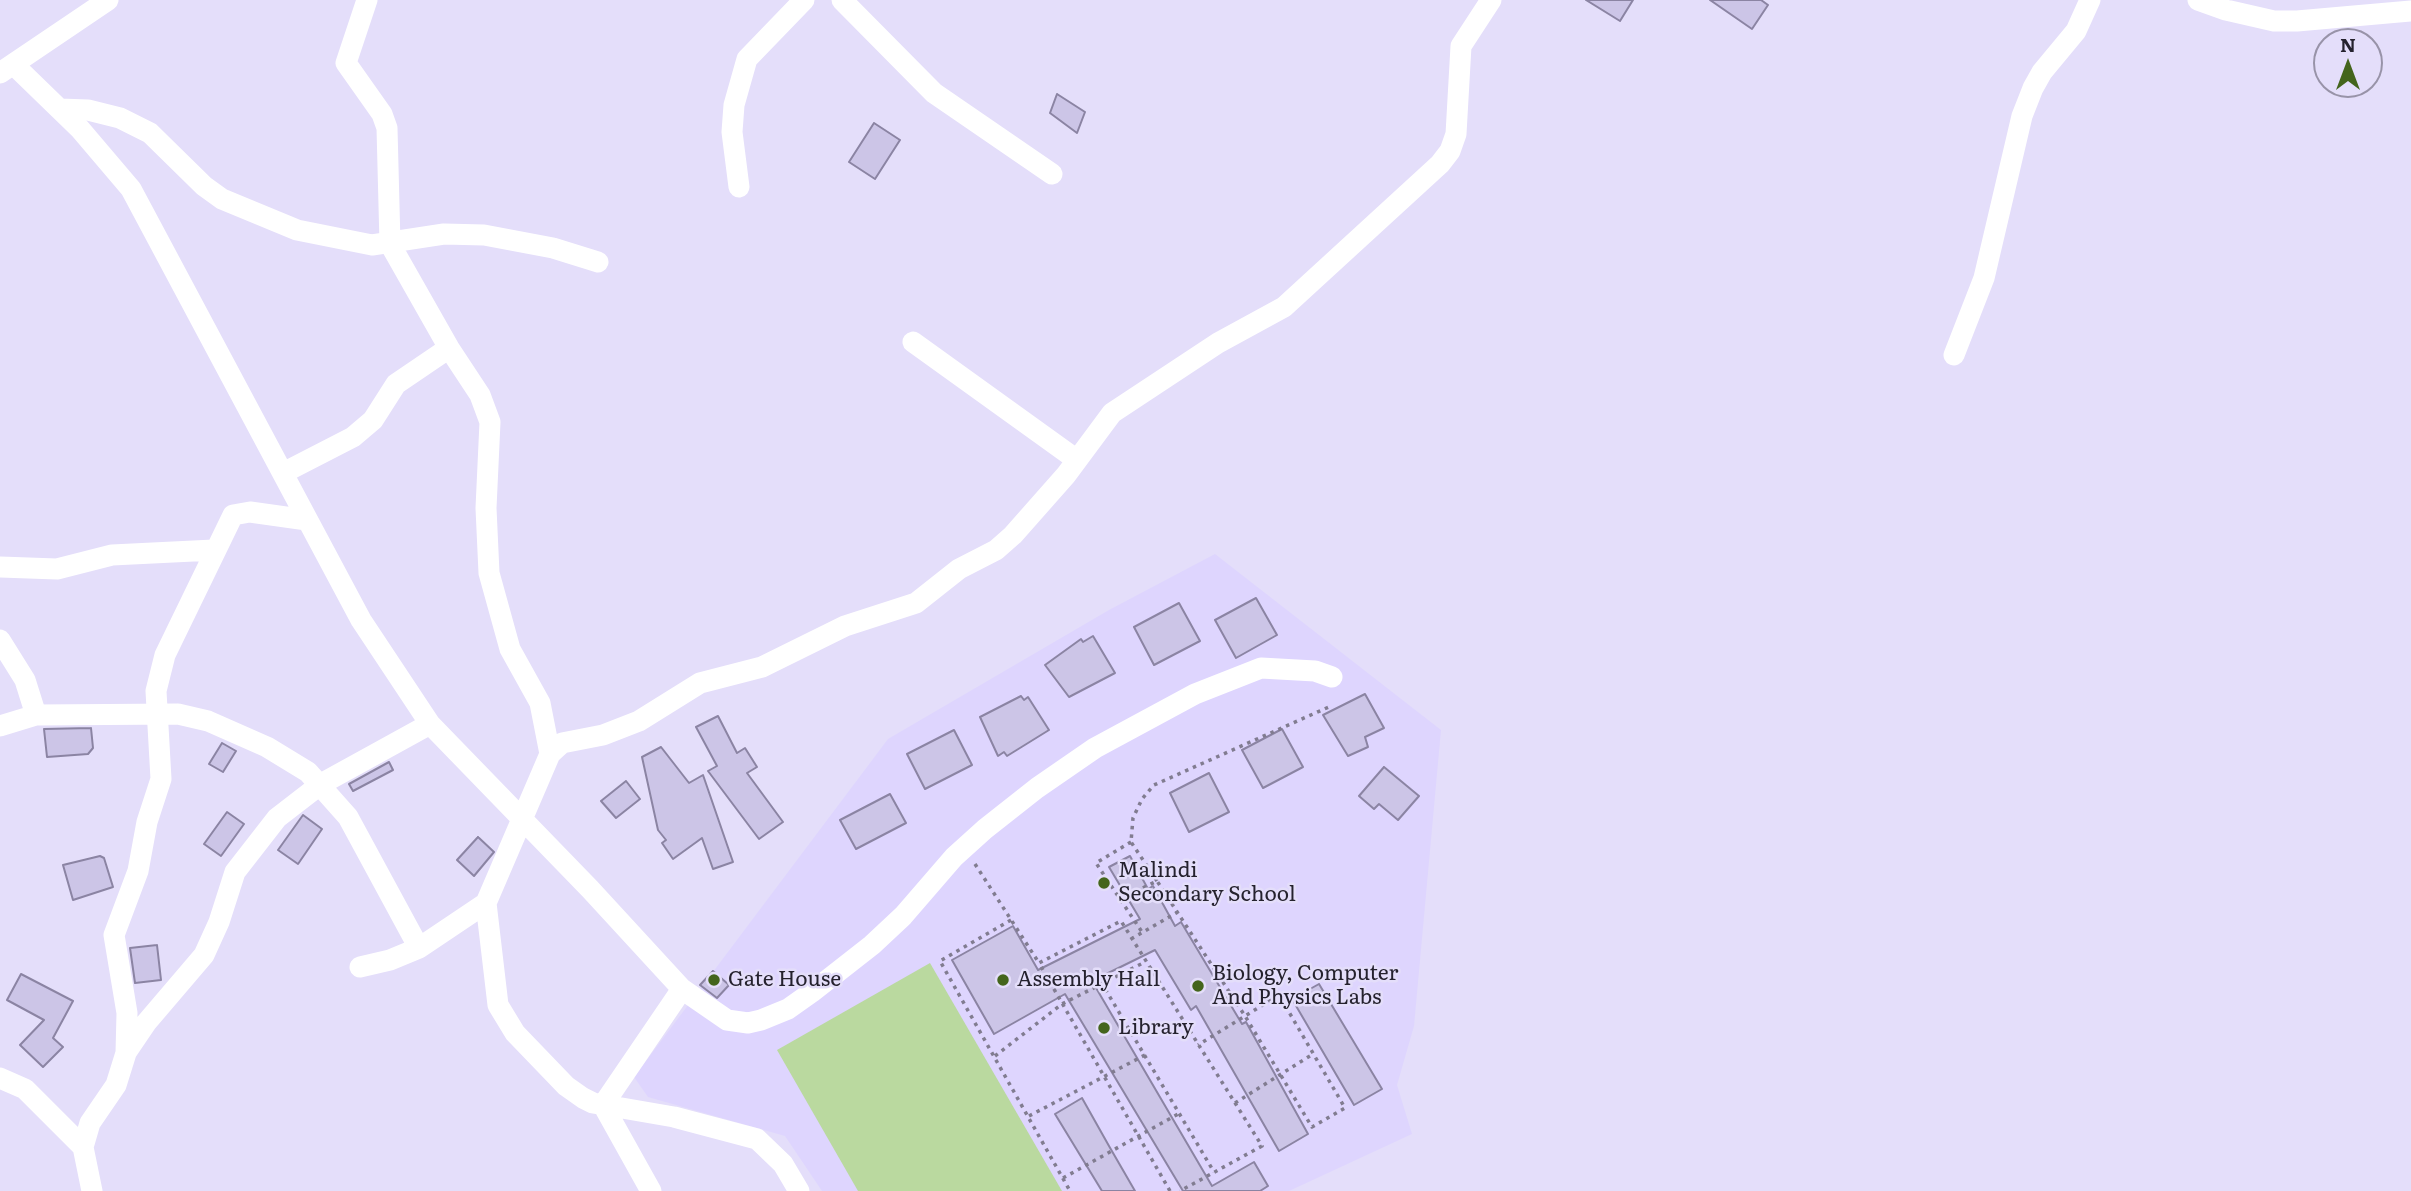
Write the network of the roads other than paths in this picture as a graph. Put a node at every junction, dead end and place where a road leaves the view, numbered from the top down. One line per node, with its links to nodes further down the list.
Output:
1 (108, 0): 9 (street)
2 (367, 0): 13 (street)
3 (804, 0): 12 (street)
4 (842, 0): 11 (street)
5 (1491, 0): 18 (street)
6 (2090, 0): 17 (street)
7 (2198, 0): 8 (street)
8 (2411, 11)
9 (6, 68): 10 (street)
10 (60, 109): 13 (street); 19 (street)
11 (1052, 174)
12 (739, 187)
13 (390, 244): 14 (street); 16 (street)
14 (598, 262)
15 (913, 342): 18 (street)
16 (449, 348): 19 (street); 29 (street)
17 (1954, 355)
18 (1077, 460): 29 (street)
19 (283, 473): 20 (street)
20 (307, 520): 21 (street); 27 (street)
21 (214, 550): 22 (street); 25 (street)
22 (0, 567)
23 (0, 640): 26 (street)
24 (1332, 677): 35 (street)
25 (156, 713): 26 (street); 30 (street); 36 (street)
26 (36, 715): 28 (street)
27 (430, 724): 30 (street); 31 (street)
28 (0, 726)
29 (550, 754): 31 (street)
30 (321, 784): 33 (street); 36 (street)
31 (523, 821): 32 (street); 35 (street)
32 (486, 903): 33 (street); 38 (street)
33 (419, 948): 34 (street)
34 (360, 967)
35 (682, 989): 38 (street)
36 (125, 1053): 39 (street)
37 (0, 1078): 39 (street)
38 (603, 1105): 41 (street); 42 (street)
39 (83, 1147): 40 (street)
40 (92, 1191)
41 (651, 1191)
42 (799, 1191)

